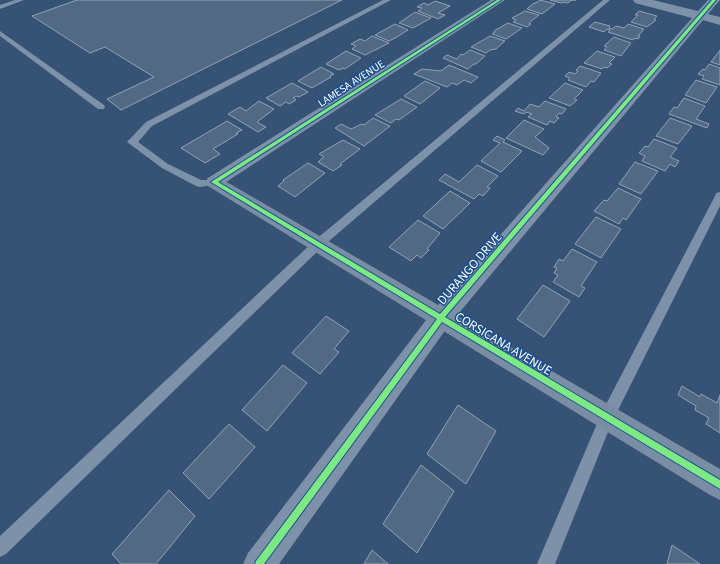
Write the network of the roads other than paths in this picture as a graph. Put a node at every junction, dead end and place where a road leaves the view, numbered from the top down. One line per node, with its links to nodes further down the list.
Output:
1 (21, 0): 6 (lane)
2 (388, 0): 10 (lane)
3 (499, 0): 10 (street, LAMESA AVENUE)
4 (607, 0): 12 (lane)
5 (640, 0): 7 (street)
6 (0, 7)
7 (712, 12): 13 (street, DURANGO DRIVE)
8 (0, 33): 9 (lane)
9 (102, 107)
10 (214, 182): 12 (street, CORSICANA AVENUE)
11 (720, 196): 14 (lane)
12 (318, 244): 13 (street, CORSICANA AVENUE); 16 (lane)
13 (441, 318): 14 (street, CORSICANA AVENUE); 17 (street, DURANGO DRIVE)
14 (607, 417): 15 (street, CORSICANA AVENUE); 18 (lane)
15 (720, 485)
16 (0, 548)
17 (259, 564)
18 (546, 564)

